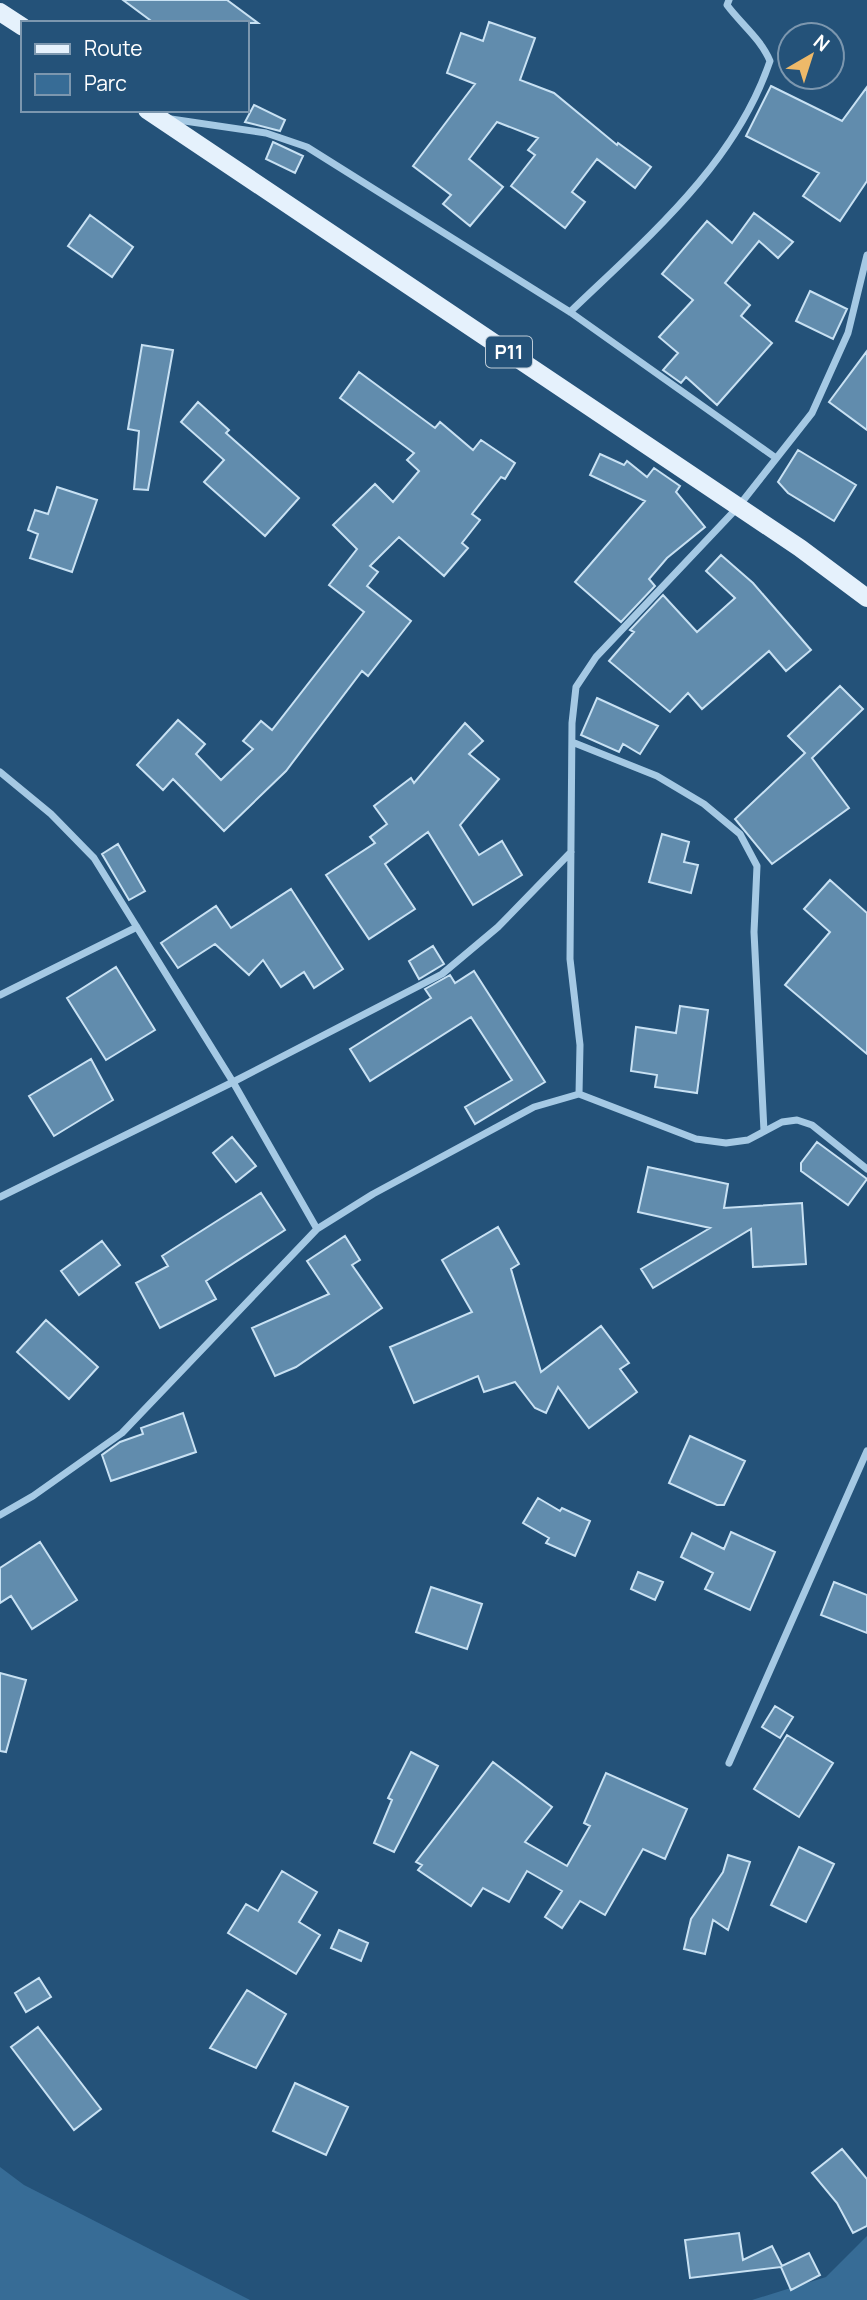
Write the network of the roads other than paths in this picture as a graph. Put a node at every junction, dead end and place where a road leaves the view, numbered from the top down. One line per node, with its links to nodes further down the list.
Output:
1 (729, 0): 6 (street)
2 (0, 12): 3 (main road)
3 (21, 26)
4 (151, 113): 6 (street); 8 (main road, P11)
5 (867, 255): 7 (street)
6 (570, 312): 7 (street)
7 (776, 458): 8 (street)
8 (738, 507): 9 (main road, P11); 10 (street)
9 (867, 598)
10 (572, 742): 12 (street); 17 (street)
11 (0, 772): 13 (street)
12 (571, 851): 15 (street); 16 (street)
13 (137, 927): 14 (street); 15 (street)
14 (0, 995)
15 (233, 1082): 19 (street); 20 (street)
16 (579, 1094): 17 (street); 20 (street)
17 (764, 1131): 18 (street)
18 (867, 1170)
19 (0, 1197)
20 (317, 1229): 22 (street)
21 (867, 1451): 23 (street)
22 (0, 1515)
23 (729, 1763)

